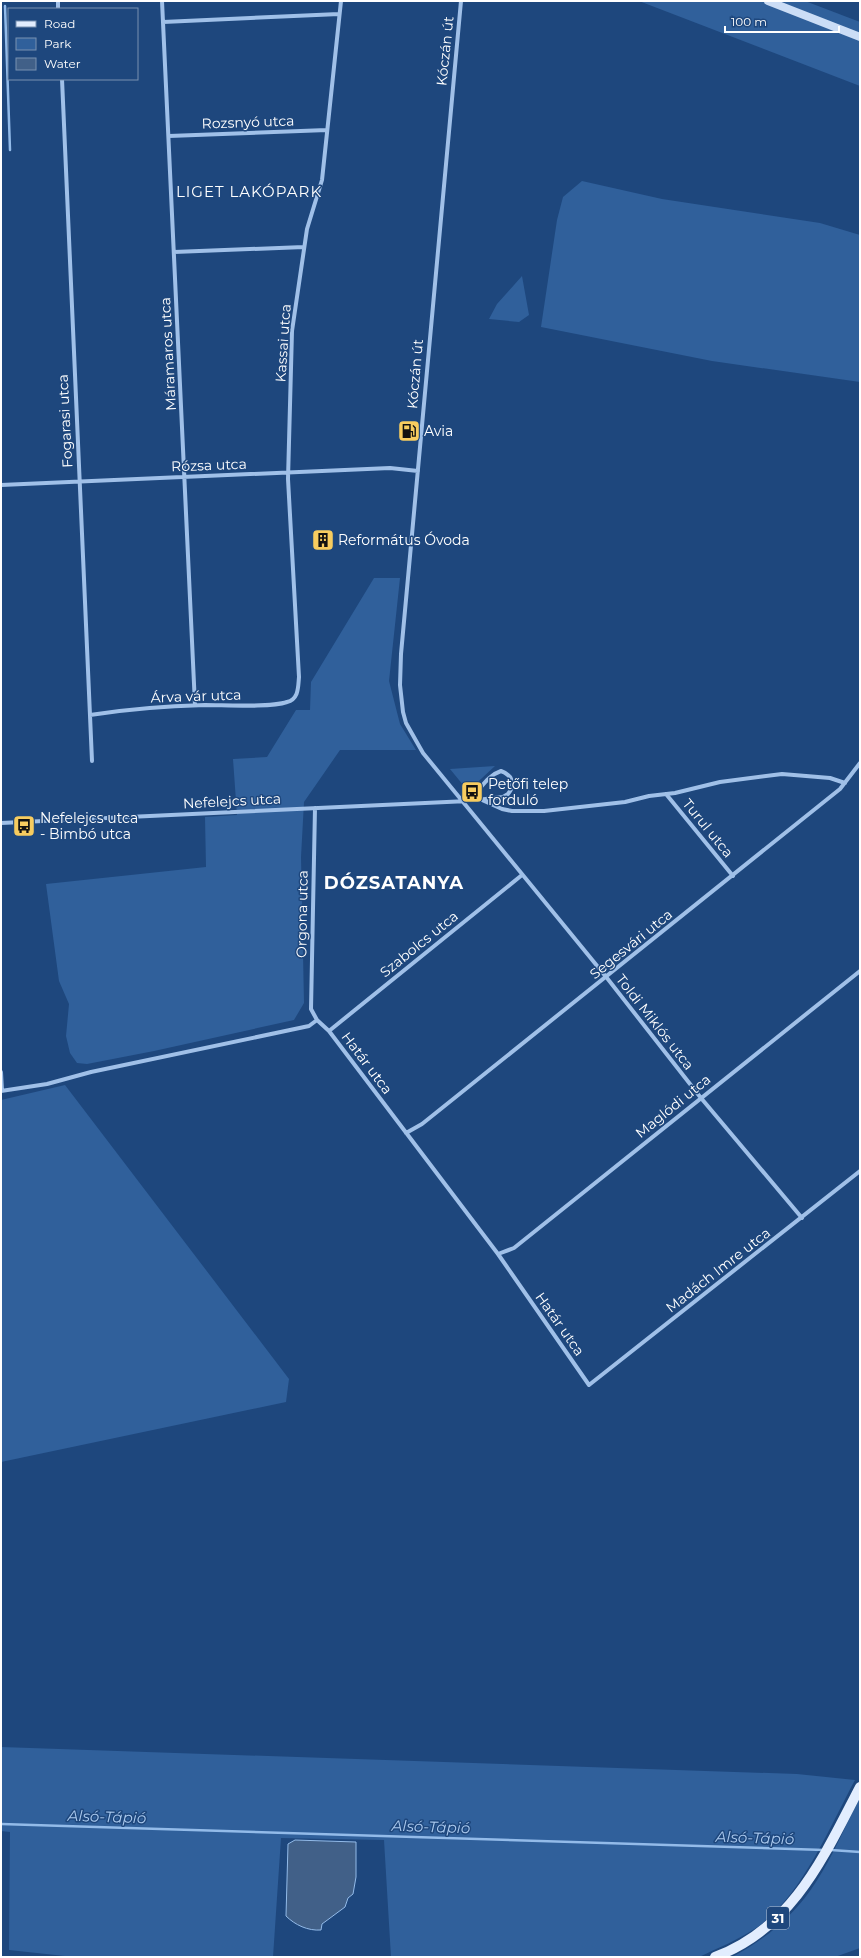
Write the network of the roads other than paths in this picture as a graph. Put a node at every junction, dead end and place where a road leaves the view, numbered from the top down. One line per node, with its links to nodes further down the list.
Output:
1 (162, 1): 6 (street, Máramaros utca)
2 (341, 1): 5 (street, Kassai utca)
3 (461, 1): 13 (street, Kóczán út)
4 (768, 1): 7 (main road)
5 (339, 14): 6 (street); 9 (street, Kassai utca)
6 (164, 22): 10 (street, Máramaros utca)
7 (860, 37)
8 (62, 80): 16 (street, Fogarasi utca)
9 (327, 130): 10 (street, Rozsnyó utca); 11 (street, Kassai utca)
10 (169, 136): 12 (street, Máramaros utca)
11 (304, 247): 12 (street); 14 (street, Kassai utca)
12 (174, 252): 15 (street, Máramaros utca)
13 (418, 471): 14 (street, Rózsa utca); 26 (street, Kóczán út)
14 (289, 473): 15 (street, Rózsa utca); 18 (street, Kassai utca)
15 (184, 477): 16 (street, Rózsa utca); 19 (street, Máramaros utca)
16 (79, 481): 17 (street, Rózsa utca); 20 (street, Fogarasi utca)
17 (1, 484)
18 (298, 691): 19 (street, Árva vár utca)
19 (195, 705): 20 (street, Árva vár utca)
20 (90, 715): 21 (street, Fogarasi utca)
21 (92, 761)
22 (860, 763): 23 (street, Segesvári utca)
23 (845, 783): 24 (street); 30 (street, Segesvári utca)
24 (666, 794): 25 (street); 30 (street, Turul utca)
25 (478, 799): 26 (street, Nefelejcs utca); 26 (street, Nefelejcs utca)
26 (465, 801): 27 (street, Nefelejcs utca); 29 (street, Toldi Miklós utca)
27 (315, 808): 28 (street, Nefelejcs utca); 33 (street, Orgona utca)
28 (1, 823)
29 (522, 875): 32 (street, Toldi Miklós utca); 34 (street, Szabolcs utca)
30 (733, 876): 32 (street, Segesvári utca)
31 (860, 971): 37 (street, Maglódi utca)
32 (607, 978): 37 (street, Toldi Miklós utca); 38 (street, Segesvári utca)
33 (317, 1020): 34 (street, Határ utca); 36 (street)
34 (330, 1031): 38 (street, Határ utca)
35 (1, 1072): 36 (street)
36 (1, 1091)
37 (701, 1098): 40 (street, Toldi Miklós utca); 41 (street, Maglódi utca)
38 (406, 1133): 41 (street, Határ utca)
39 (860, 1171): 40 (street, Madách Imre utca)
40 (802, 1218): 42 (street, Madách Imre utca)
41 (498, 1254): 42 (street, Határ utca)
42 (589, 1386)
43 (860, 1787): 44 (main road, 31)
44 (715, 1957)

